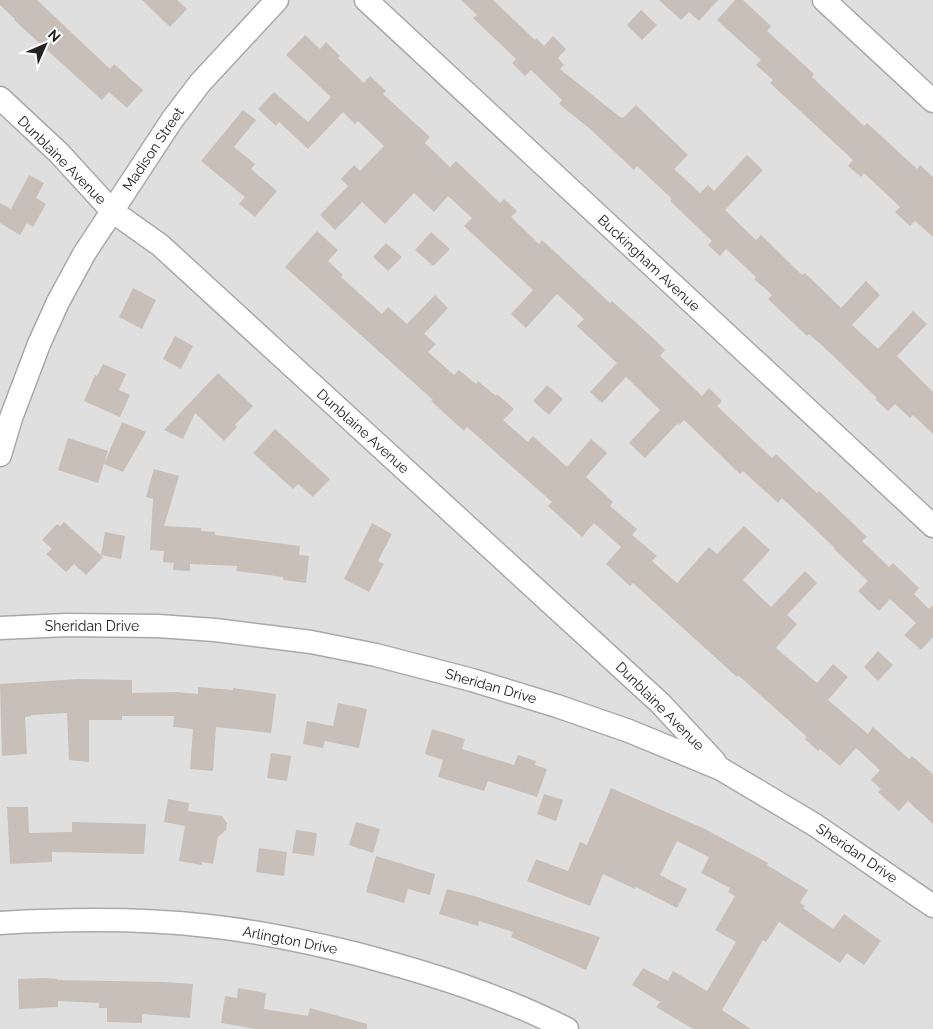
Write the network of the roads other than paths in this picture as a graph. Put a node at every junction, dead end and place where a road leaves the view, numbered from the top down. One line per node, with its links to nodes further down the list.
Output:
1 (277, 0): 6 (street, Madison Street)
2 (366, 0): 8 (street, Buckingham Avenue)
3 (824, 0): 5 (street)
4 (0, 98): 6 (street, Dunblaine Avenue)
5 (933, 102)
6 (112, 211): 7 (street, Madison Street); 10 (street, Dunblaine Avenue)
7 (0, 456)
8 (933, 526)
9 (0, 628): 10 (street, Sheridan Drive)
10 (721, 769): 11 (street, Sheridan Drive)
11 (933, 906)
12 (0, 923): 13 (street, Arlington Drive)
13 (567, 1029)

